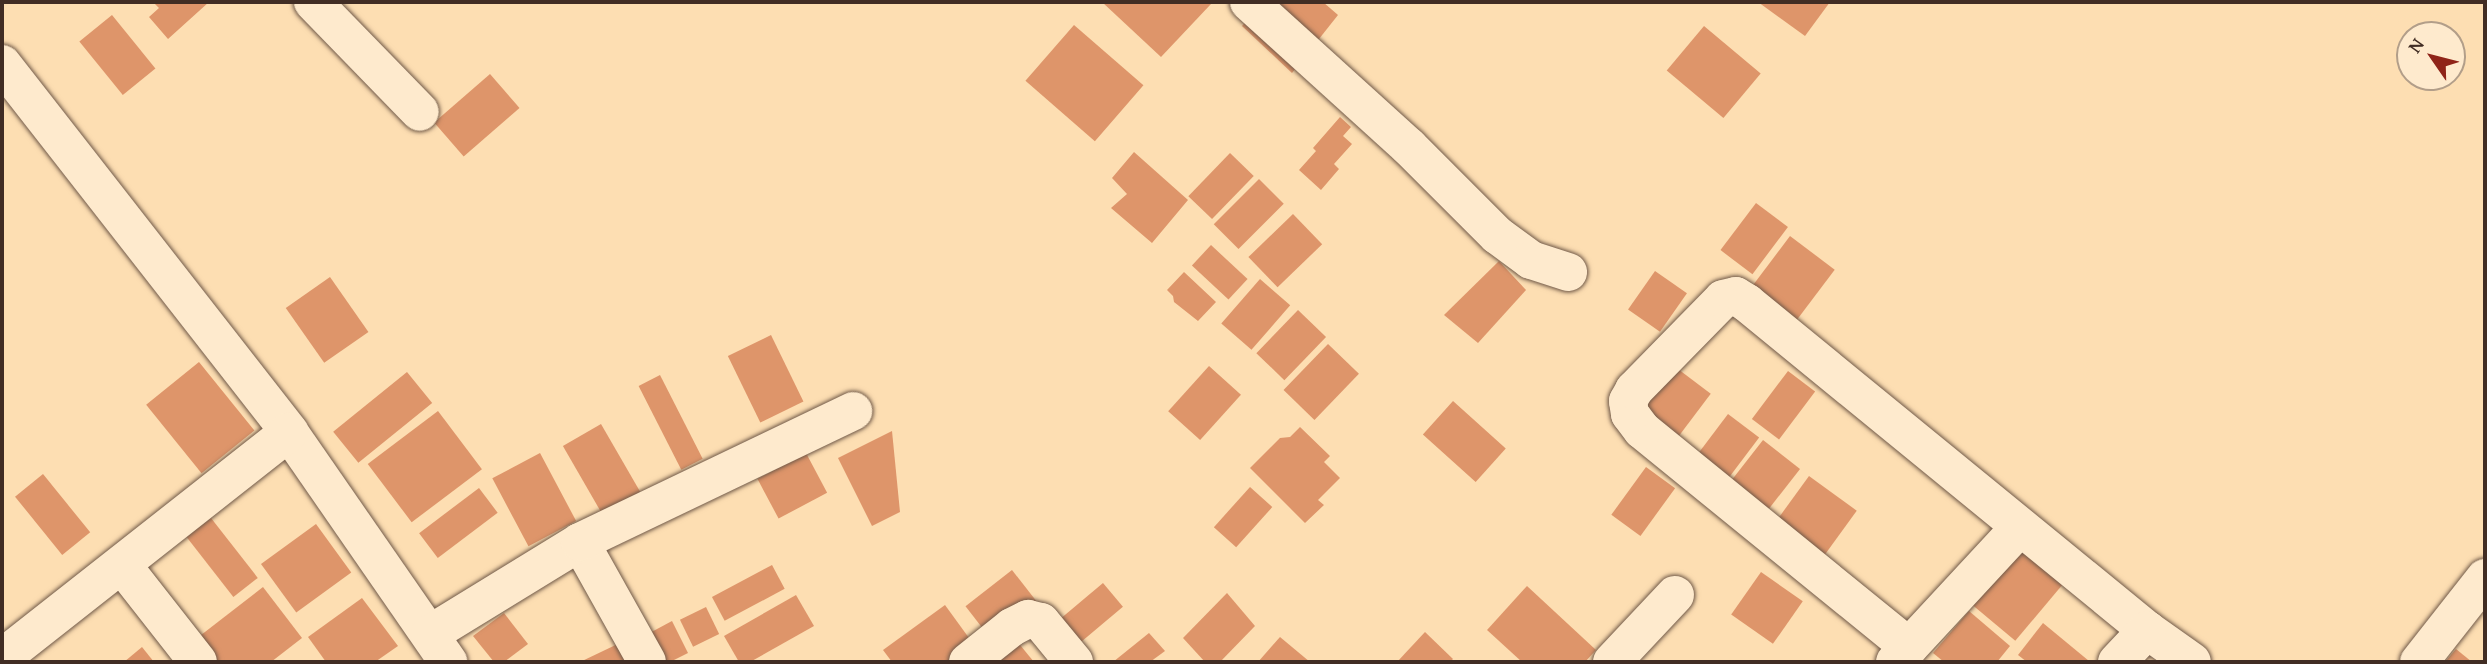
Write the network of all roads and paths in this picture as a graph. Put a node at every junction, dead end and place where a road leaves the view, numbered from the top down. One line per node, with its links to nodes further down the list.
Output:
1 (313, 2): 4 (street)
2 (1250, 2): 5 (street)
3 (2, 64): 7 (street)
4 (420, 112)
5 (1568, 272)
6 (853, 411): 9 (street)
7 (289, 432): 10 (street); 14 (street)
8 (2020, 527): 13 (street); 15 (street); 15 (street)
9 (580, 542): 14 (street); 18 (street)
10 (122, 565): 16 (street); 17 (street)
11 (2482, 590): 24 (street)
12 (1675, 594): 21 (street)
13 (2147, 630): 22 (street); 23 (street)
14 (439, 648)
15 (1902, 654)
16 (2, 658)
17 (198, 662)
18 (647, 662)
19 (968, 662): 20 (street)
20 (1074, 662)
21 (1612, 662)
22 (2116, 662)
23 (2192, 662)
24 (2419, 662)

